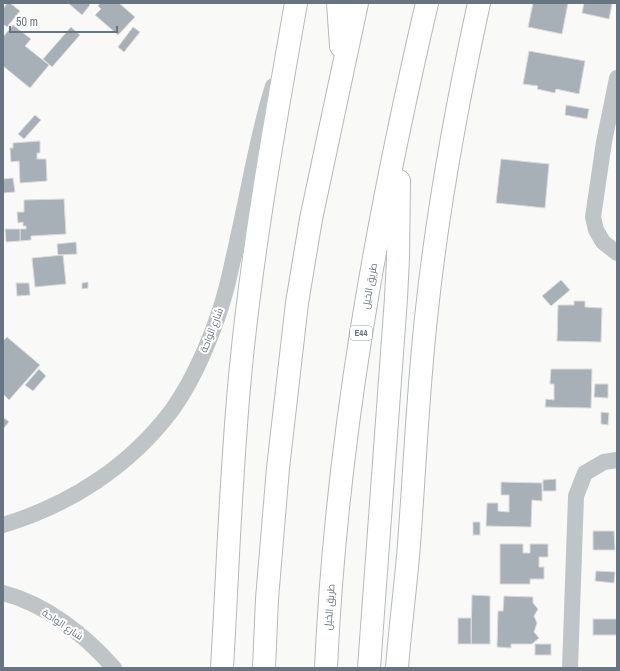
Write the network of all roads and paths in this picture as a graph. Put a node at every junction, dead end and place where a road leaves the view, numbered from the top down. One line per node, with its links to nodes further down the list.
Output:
1 (296, 3): 6 (highway)
2 (338, 3): 7 (highway)
3 (357, 3): 7 (highway)
4 (427, 3): 9 (highway, طريق الخيل / E44)
5 (479, 3): 14 (highway)
6 (289, 44): 12 (street, شارع الواحة); 15 (highway)
7 (344, 70): 17 (highway)
8 (617, 78): 10 (street)
9 (397, 138): 18 (highway, طريق الخيل / E44); 19 (highway)
10 (617, 253)
11 (617, 460): 22 (street)
12 (3, 525)
13 (3, 593): 16 (street, شارع الواحة)
14 (400, 630): 20 (highway); 21 (highway)
15 (222, 665)
16 (114, 668)
17 (264, 668)
18 (326, 668)
19 (370, 668)
20 (397, 668)
21 (404, 668)
22 (570, 668)

